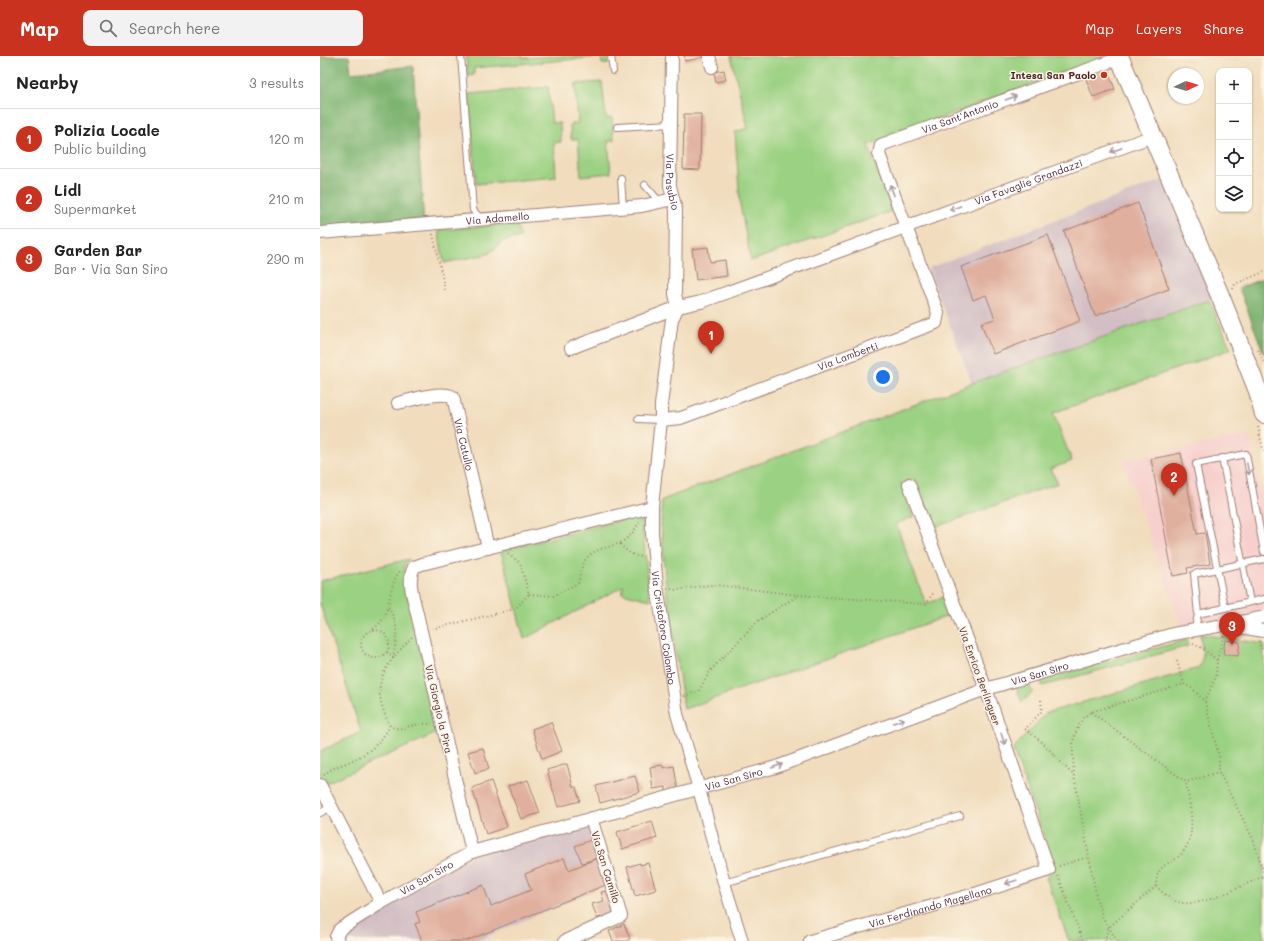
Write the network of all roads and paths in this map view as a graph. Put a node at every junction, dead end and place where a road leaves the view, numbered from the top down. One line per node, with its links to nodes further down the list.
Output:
1 (461, 56): 14 (lane)
2 (611, 56): 5 (lane)
3 (672, 56): 6 (street, Via Pasubio)
4 (1120, 57): 8 (main road); 16 (street, Via Sant'Antonio, one-way to 4)
5 (612, 71)
6 (671, 124): 7 (lane); 11 (street, Via Pasubio)
7 (617, 127)
8 (1153, 136): 16 (street, Via Favaglie Grandazzi, one-way to 16); 24 (main road)
9 (621, 178): 13 (lane)
10 (645, 185): 12 (lane)
11 (673, 199): 12 (street, Via Adamello); 21 (street, Via Pasubio)
12 (659, 201): 13 (street, Via Adamello)
13 (623, 208): 14 (street, Via Adamello)
14 (483, 220): 15 (street, Via Adamello)
15 (431, 224): 17 (street, Via Adamello); 19 (path)
16 (905, 227): 21 (street, Via Favaglie Grandazzi); 26 (street, Via Lamberti)
17 (320, 233)
18 (1264, 272): 20 (path)
19 (445, 290)
20 (1230, 294)
21 (678, 307): 22 (street, Via Favaglie Grandazzi); 26 (street, Via Cristoforo Colombo)
22 (571, 348)
23 (398, 403): 31 (street, Via Catullo)
24 (1264, 414)
25 (638, 420): 26 (lane)
26 (661, 420): 29 (street, Via Cristoforo Colombo)
27 (1222, 458): 32 (lane, one-way to 32); 35 (lane); 37 (lane)
28 (909, 484): 60 (street, Via Enrico Berlinguer)
29 (648, 508): 30 (path); 31 (street); 33 (street, Via Cristoforo Colombo)
30 (620, 544): 33 (path); 40 (path)
31 (492, 547): 36 (street); 40 (path)
32 (1264, 552)
33 (654, 558): 38 (street, Via Cristoforo Colombo)
34 (1264, 559): 35 (lane)
35 (1243, 563): 37 (lane); 43 (lane)
36 (414, 567): 44 (path); 51 (street, Via Giorgio la Pira)
37 (1217, 569): 45 (lane); 46 (lane)
38 (657, 586): 41 (path); 61 (street, Via Cristoforo Colombo)
39 (934, 592): 41 (path)
40 (529, 594): 51 (path)
41 (798, 595): 61 (path)
42 (1264, 599): 43 (lane)
43 (1250, 602): 45 (lane)
44 (388, 607): 49 (path); 56 (path)
45 (1225, 607): 46 (lane)
46 (1198, 614): 48 (lane)
47 (1264, 617): 52 (street)
48 (1195, 629): 50 (street, Via San Siro); 60 (street, Via San Siro)
49 (373, 630): 55 (path); 55 (path)
50 (1221, 630): 57 (path)
51 (421, 631): 56 (path); 65 (street, Via Giorgio la Pira)
52 (1262, 635): 54 (path)
53 (1193, 644): 57 (path)
54 (1264, 650)
55 (386, 652): 56 (path)
56 (393, 658): 66 (path)
57 (1217, 660): 63 (path)
58 (1177, 661): 59 (path)
59 (1184, 684): 63 (path); 64 (path)
60 (986, 689): 71 (street, Via San Siro, one-way to 60); 78 (street, Via Enrico Berlinguer, one-way to 78)
61 (675, 699): 71 (street, Via Cristoforo Colombo)
62 (1041, 700): 68 (path)
63 (1205, 702): 67 (path)
64 (1091, 712): 68 (path); 70 (path)
65 (443, 724): 66 (path); 76 (street, Via Giorgio la Pira)
66 (390, 726): 69 (path)
67 (1220, 772): 70 (path); 79 (path)
68 (1074, 776): 77 (path)
69 (321, 782): 72 (street)
70 (1186, 782): 81 (path)
71 (699, 788): 75 (street, Via San Siro); 80 (street, Via Cristoforo Colombo)
72 (331, 807): 73 (lane); 82 (street)
73 (320, 813)
74 (960, 816): 80 (lane)
75 (591, 818): 76 (street, Via San Siro); 85 (street, Via San Camillo)
76 (472, 852): 82 (street, Via San Siro)
77 (1088, 857): 78 (path); 83 (path)
78 (1052, 869): 87 (street, Via Ferdinando Magellano, one-way to 87); 88 (path)
79 (1264, 875): 81 (path)
80 (724, 883): 86 (street, Via Cristoforo Colombo)
81 (1156, 886): 83 (path)
82 (381, 903): 84 (street, Via San Siro)
83 (1108, 928): 89 (path); 90 (path)
84 (333, 940)
85 (565, 941)
86 (742, 941)
87 (810, 941)
88 (1083, 941)
89 (1105, 941)
90 (1116, 941)

